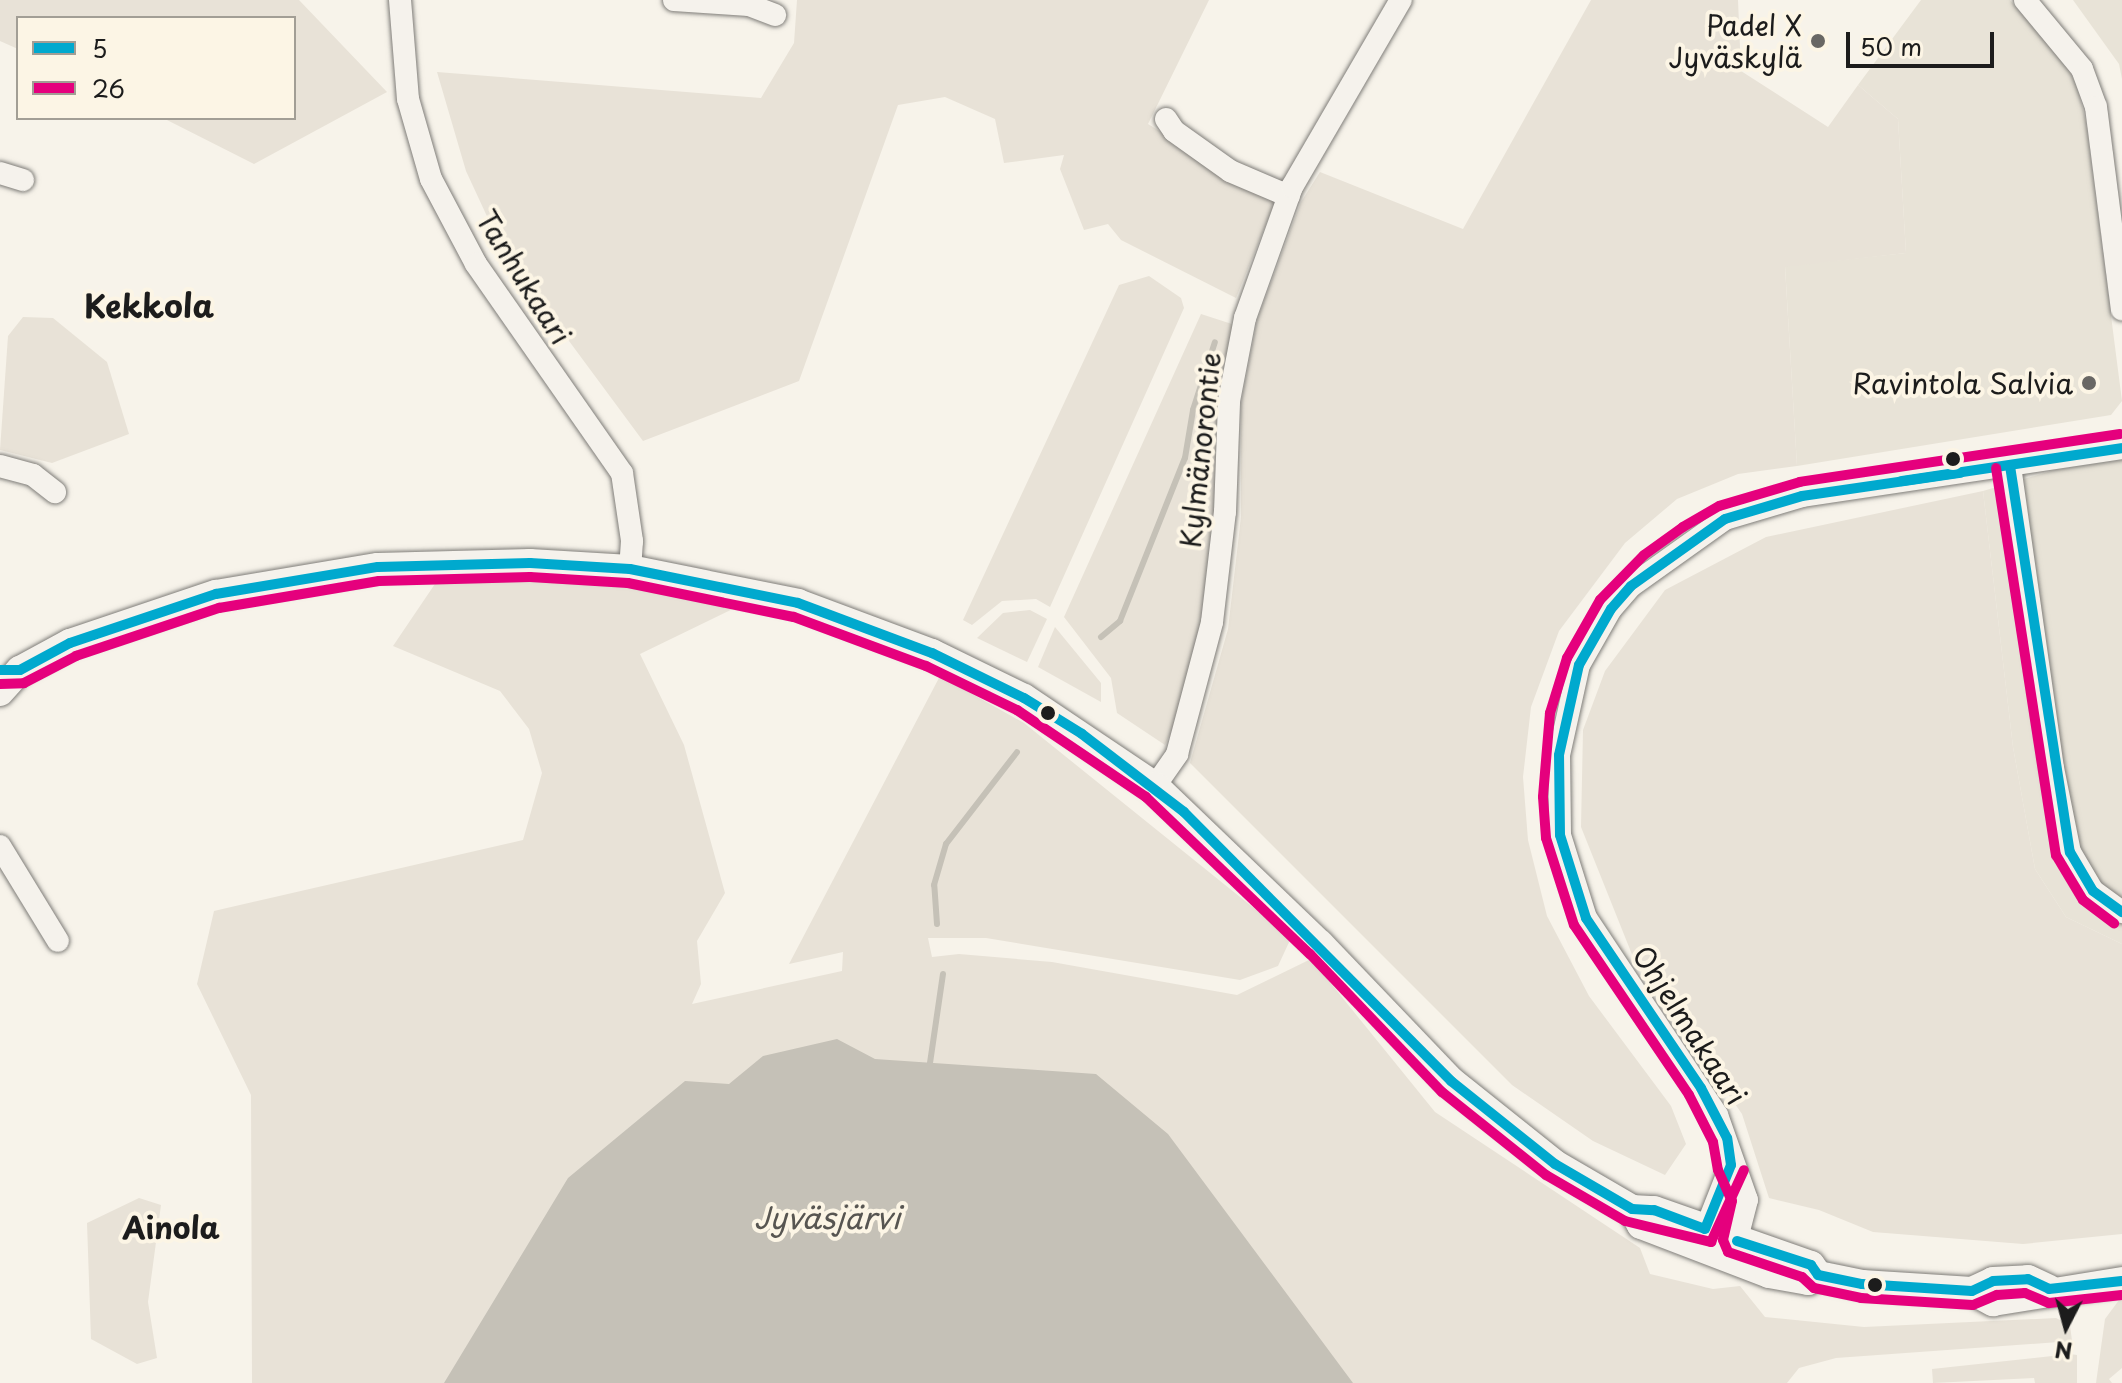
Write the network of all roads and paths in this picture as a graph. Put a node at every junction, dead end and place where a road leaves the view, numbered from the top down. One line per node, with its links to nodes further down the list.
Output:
1 (400, 0): 15 (street, Tanhukaari)
2 (678, 0): 5 (street)
3 (1401, 0): 9 (street, Kylmänorontie)
4 (2025, 0): 10 (street)
5 (775, 15)
6 (1166, 119): 9 (street)
7 (0, 173): 8 (street)
8 (23, 180)
9 (1289, 196): 18 (street, Kylmänorontie)
10 (2122, 309)
11 (2122, 448): 13 (street, Ohjelmakaari)
12 (0, 466): 14 (street)
13 (2010, 466): 20 (street); 22 (street, Ohjelmakaari)
14 (55, 492)
15 (630, 569): 16 (main road); 18 (main road)
16 (10, 670): 17 (main road)
17 (0, 692)
18 (1155, 786): 23 (main road)
19 (0, 846): 21 (street)
20 (2122, 912)
21 (58, 941)
22 (1731, 1165): 23 (street); 24 (street, Ohjelmakaari)
23 (1702, 1239): 24 (main road)
24 (1734, 1251): 25 (main road)
25 (2122, 1281)

